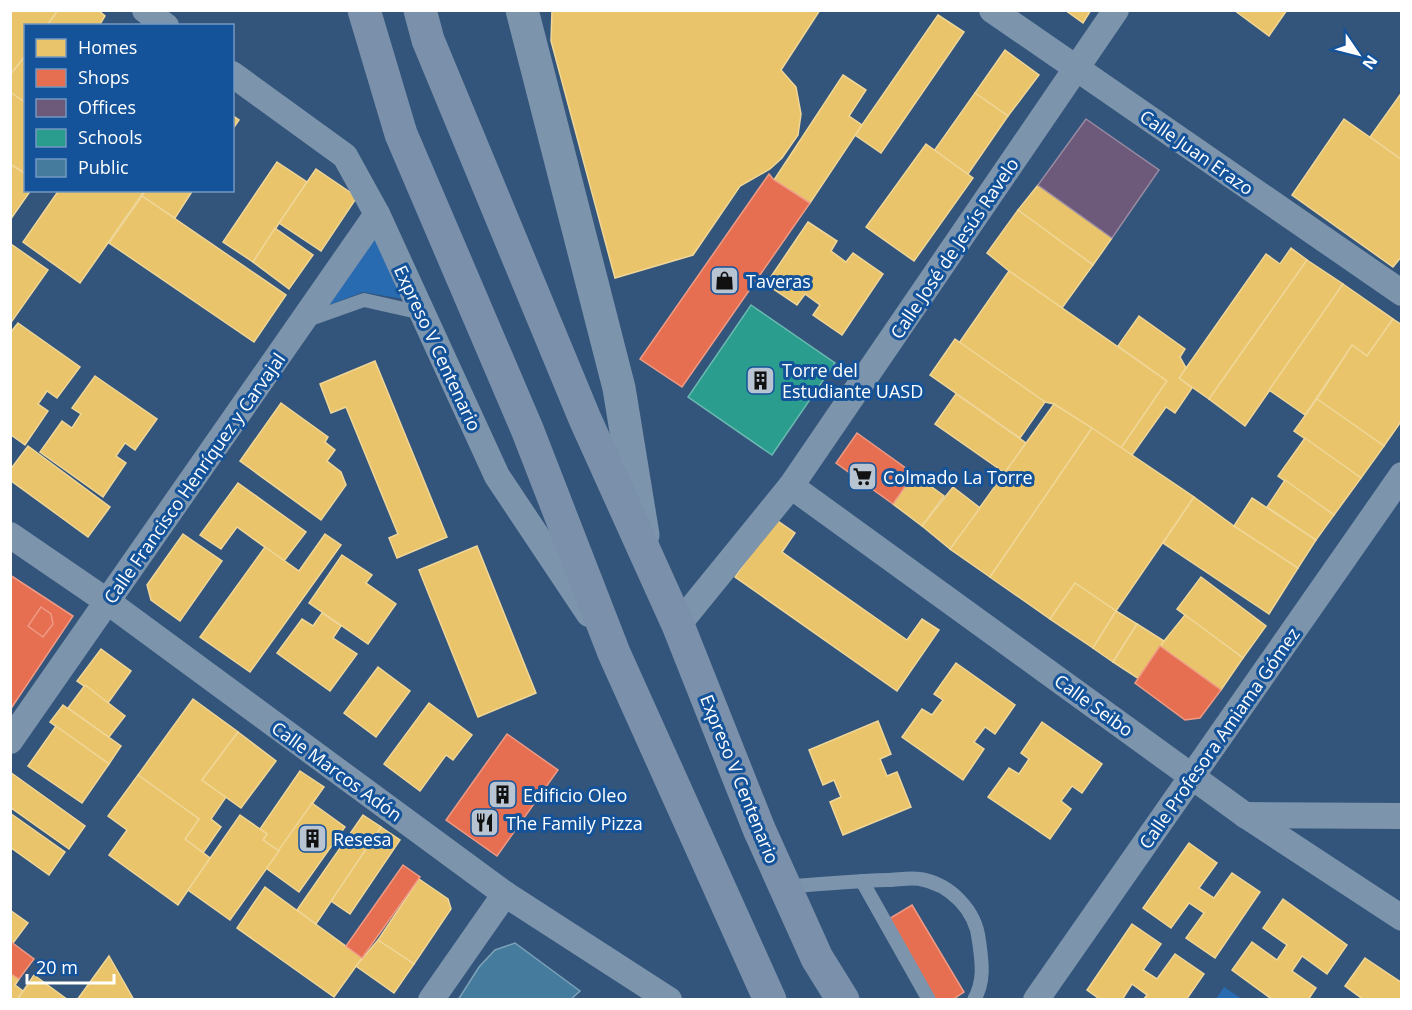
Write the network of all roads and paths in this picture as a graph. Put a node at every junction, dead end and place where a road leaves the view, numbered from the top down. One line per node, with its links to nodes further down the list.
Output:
1 (145, 10): 7 (street)
2 (364, 10): 20 (main road, Expreso V Centenario)
3 (420, 10): 17 (main road, Expreso V Centenario)
4 (522, 10): 17 (street, Expreso V Centenario)
5 (992, 10): 8 (street, Calle Juan Erazo)
6 (1116, 10): 8 (street, Calle José de Jesús Ravelo)
7 (163, 24)
8 (1076, 69): 11 (street, Calle Juan Erazo); 15 (street, Calle José de Jesús Ravelo)
9 (234, 75): 10 (street, Expreso V Centenario)
10 (377, 214): 12 (street, Expreso V Centenario); 13 (street, Calle Francisco Henríquez y Carvajal)
11 (1401, 293)
12 (422, 313): 13 (lane); 20 (street, Expreso V Centenario)
13 (300, 323): 18 (street, Calle Francisco Henríquez y Carvajal)
14 (1401, 475): 22 (street, Calle Profesora Amiama Gómez)
15 (791, 486): 19 (street, Calle José de Jesús Ravelo); 22 (street, Calle Seibo)
16 (10, 534): 18 (street, Calle Marcos Adón)
17 (646, 555): 19 (main road, Expreso V Centenario)
18 (108, 602): 21 (street, Calle Francisco Henríquez y Carvajal); 27 (street, Calle Marcos Adón)
19 (678, 625): 26 (main road, Expreso V Centenario)
20 (614, 652): 31 (main road, Expreso V Centenario)
21 (10, 741)
22 (1193, 776): 23 (street, Calle Seibo); 35 (street, Calle Profesora Amiama Gómez)
23 (1245, 815): 24 (street); 28 (street, Calle Seibo)
24 (1401, 816)
25 (862, 881): 26 (lane); 33 (lane); 34 (lane)
26 (785, 887): 32 (main road, Expreso V Centenario)
27 (505, 894): 29 (street); 30 (street, Calle Marcos Adón)
28 (1401, 918)
29 (432, 999)
30 (669, 999)
31 (770, 999)
32 (843, 999)
33 (929, 999)
34 (974, 999)
35 (1036, 999)

